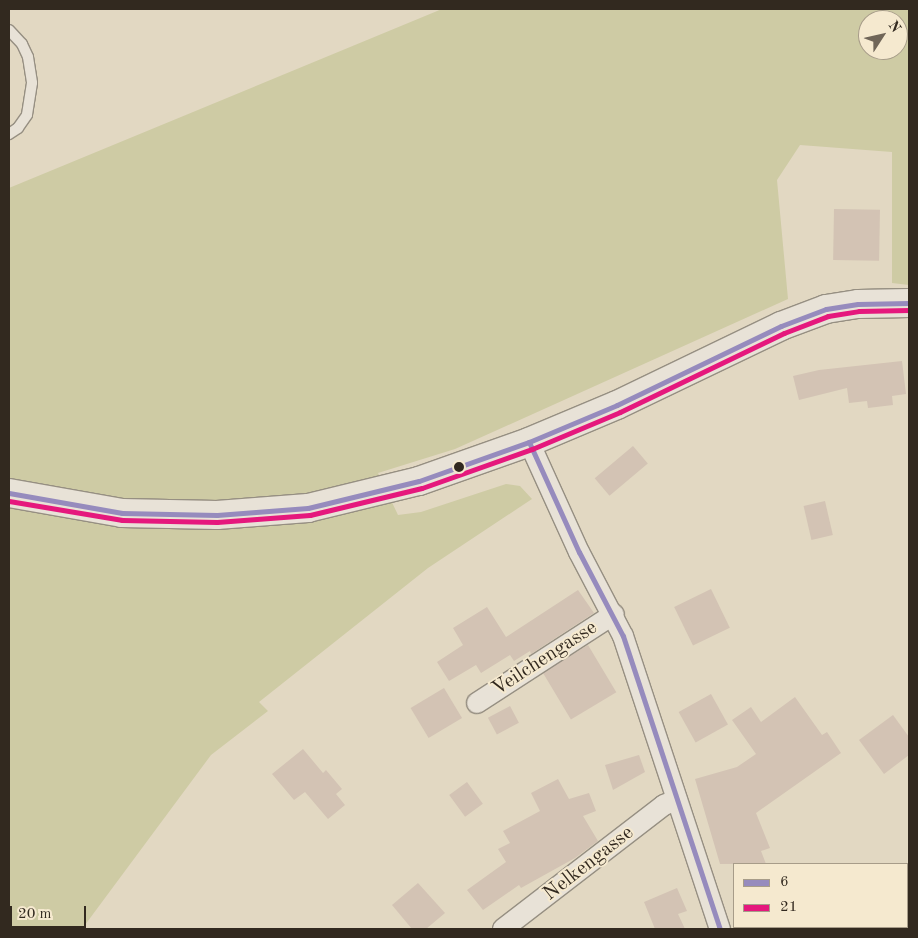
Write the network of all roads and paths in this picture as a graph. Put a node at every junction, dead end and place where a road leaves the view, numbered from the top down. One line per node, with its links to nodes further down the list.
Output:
1 (9, 30): 2 (lane)
2 (9, 134)
3 (909, 303): 4 (street)
4 (529, 442): 5 (street); 6 (street)
5 (9, 494)
6 (614, 614): 7 (street, Veilchengasse); 8 (street)
7 (477, 703)
8 (676, 800): 9 (street, Nelkengasse); 10 (street)
9 (503, 929)
10 (720, 929)

